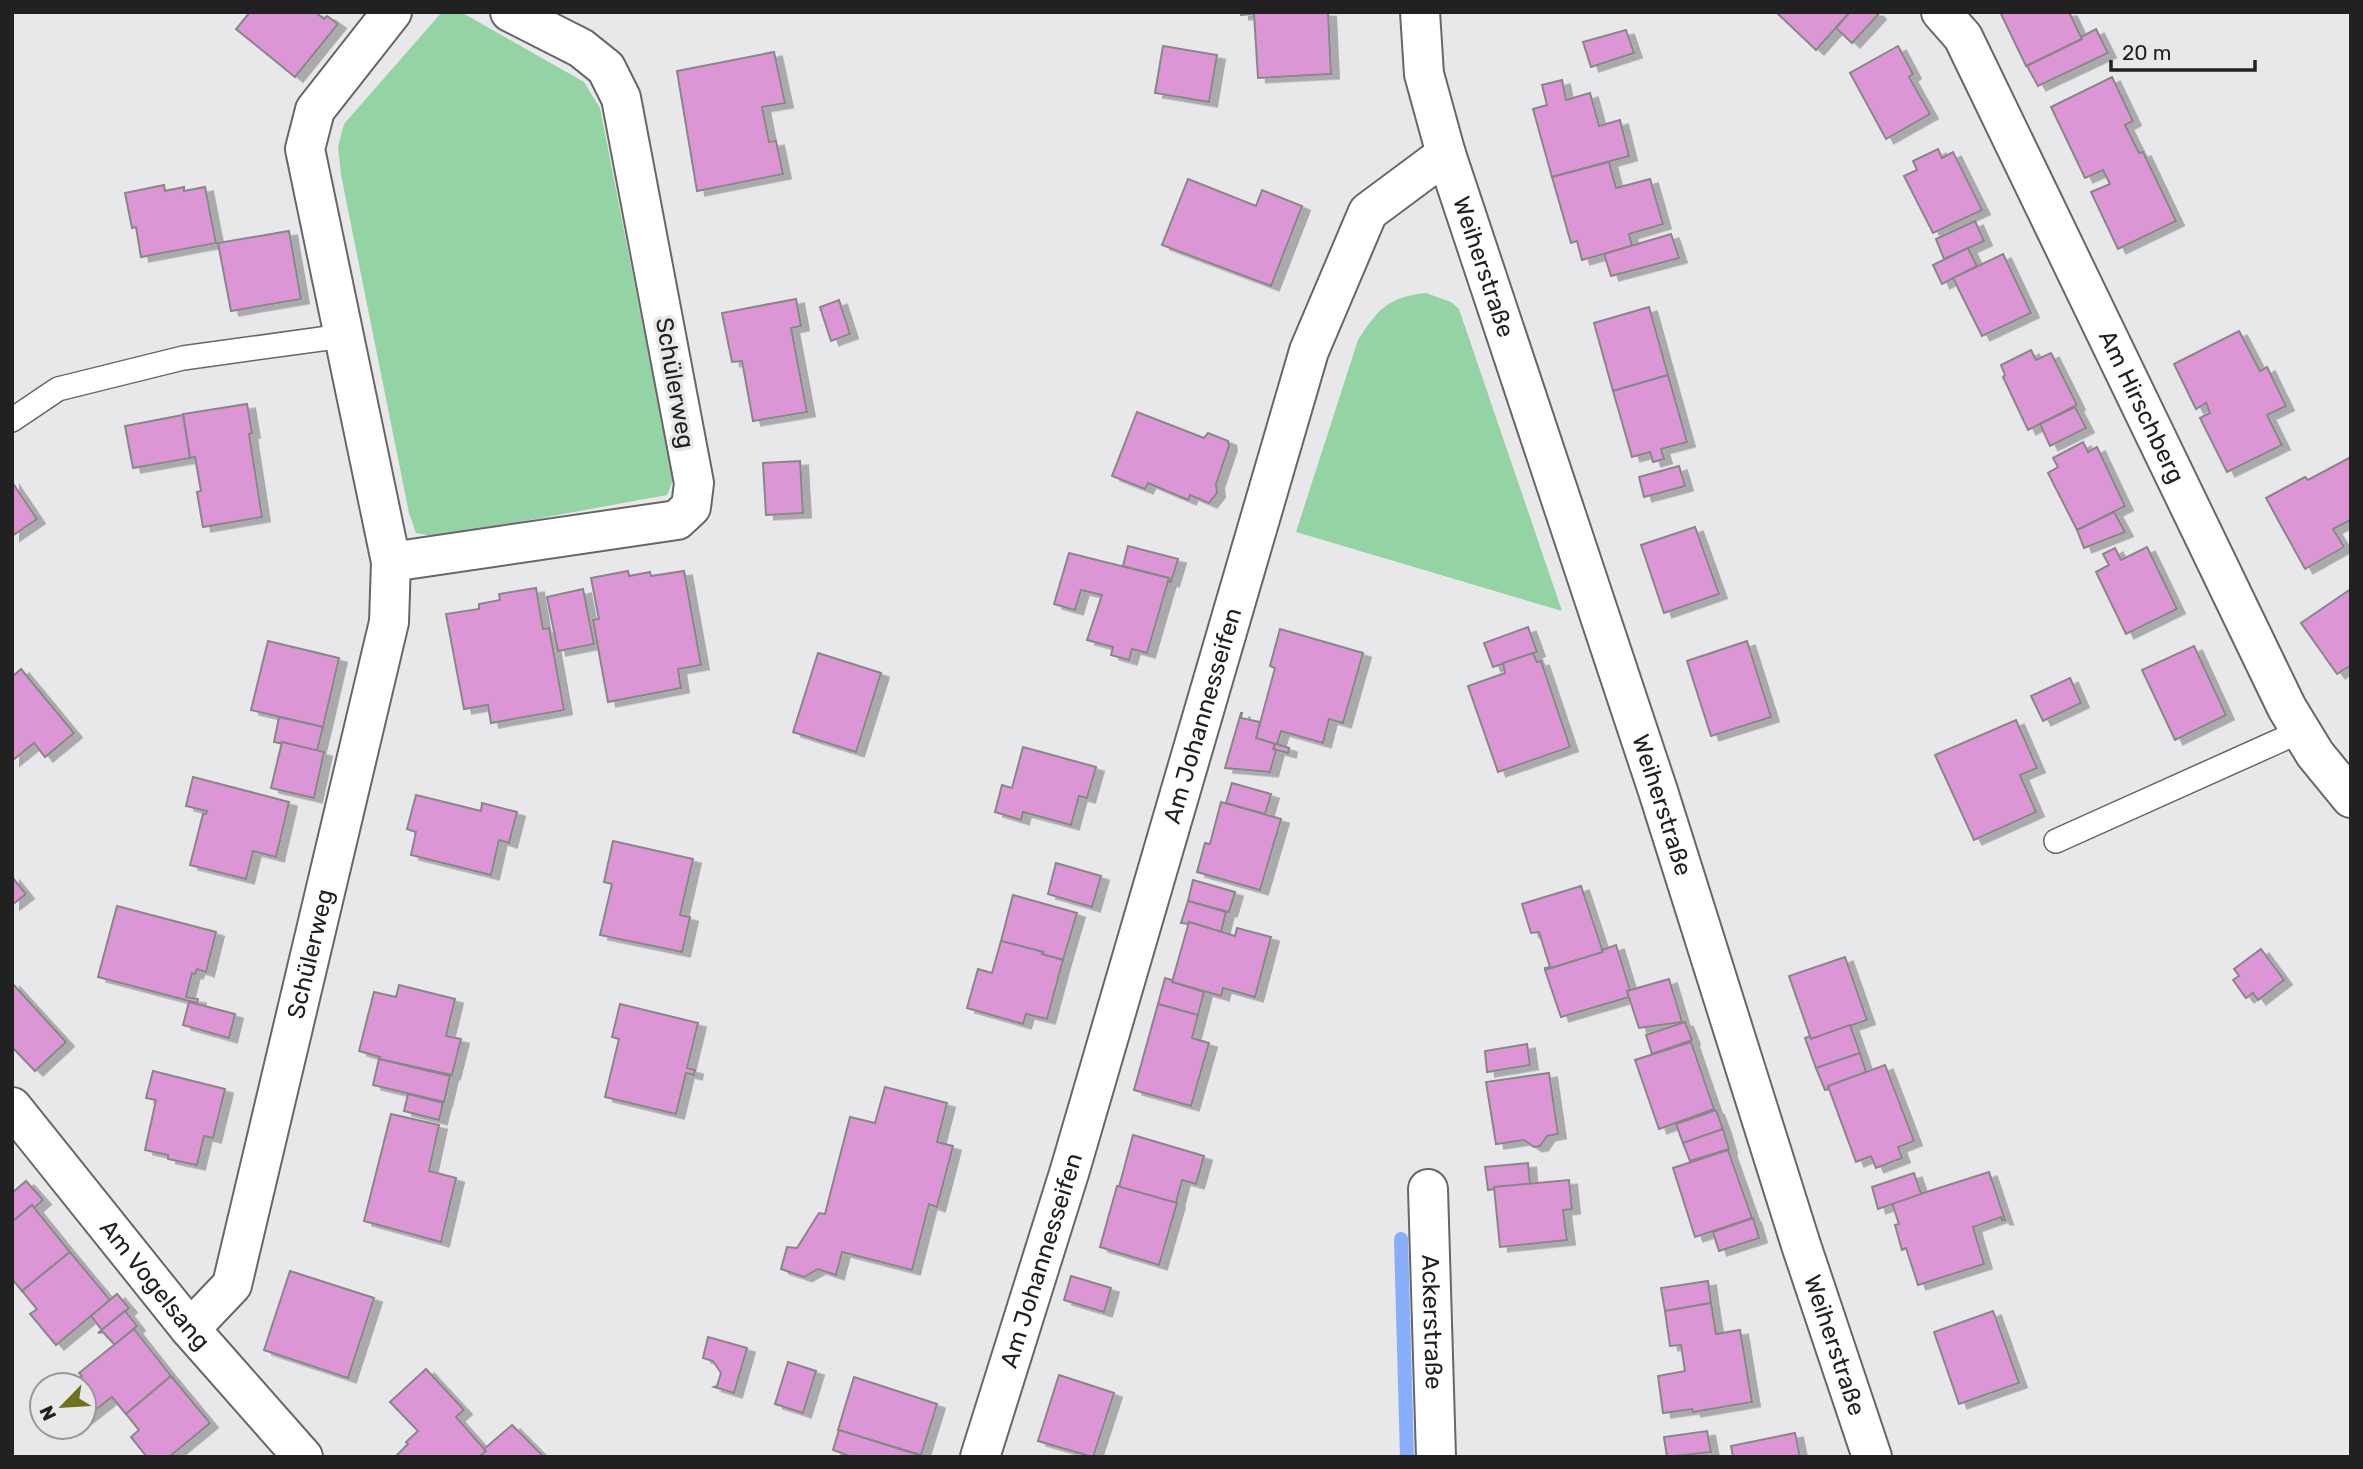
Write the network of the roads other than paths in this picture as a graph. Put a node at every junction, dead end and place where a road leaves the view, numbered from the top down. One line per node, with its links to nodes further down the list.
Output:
1 (392, 12): 6 (street, Schülerweg)
2 (510, 12): 8 (street, Schülerweg)
3 (1420, 12): 5 (street)
4 (1941, 12): 9 (street, Am Hirschberg)
5 (1447, 154): 16 (street, Am Johannesseifen); 18 (street, Weiherstraße)
6 (343, 336): 7 (lane); 8 (street, Schülerweg)
7 (12, 420)
8 (391, 562): 14 (street, Schülerweg)
9 (2301, 731): 10 (street, Am Hirschberg); 11 (lane)
10 (2351, 798)
11 (2056, 841)
12 (12, 1107): 14 (street, Am Vogelsang)
13 (1428, 1189): 17 (street, Ackerstraße)
14 (190, 1329): 15 (street, Am Vogelsang)
15 (303, 1457)
16 (980, 1457)
17 (1436, 1457)
18 (1872, 1457)

